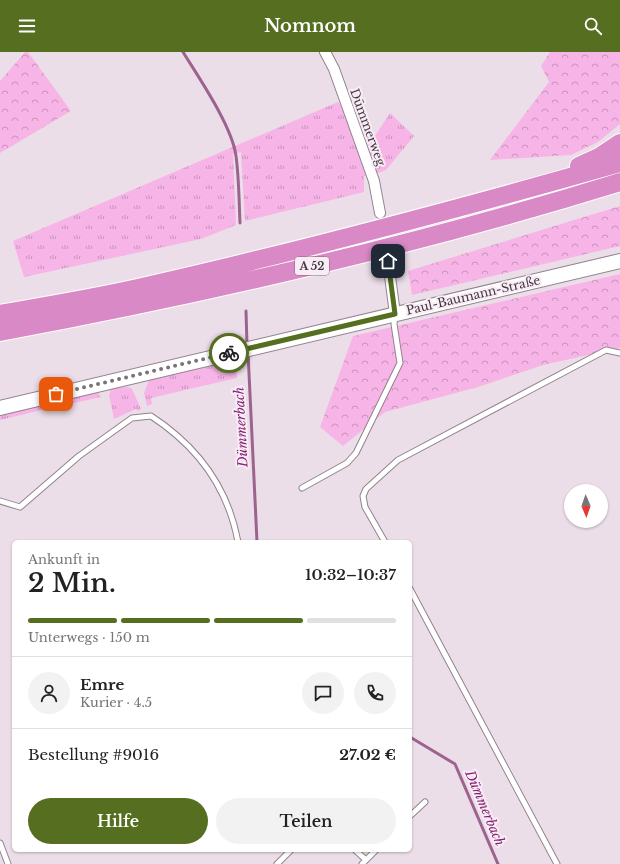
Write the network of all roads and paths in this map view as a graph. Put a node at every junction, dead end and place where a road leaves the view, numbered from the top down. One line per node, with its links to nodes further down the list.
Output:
1 (325, 52): 6 (street, Dümmerweg)
2 (620, 143): 5 (highway)
3 (620, 163): 5 (highway, A 52)
4 (620, 182): 11 (highway, A 52)
5 (482, 202): 9 (highway, A 52)
6 (380, 213)
7 (388, 261): 10 (street)
8 (620, 261): 10 (main road, Paul-Baumann-Straße)
9 (0, 314)
10 (395, 314): 13 (main road, Paul-Baumann-Straße); 14 (lane)
11 (0, 332)
12 (620, 353): 17 (lane)
13 (0, 408)
14 (302, 488)
15 (0, 501): 16 (lane)
16 (237, 540)
17 (384, 540)
18 (412, 593): 28 (lane)
19 (425, 802): 20 (lane)
20 (412, 814)
21 (0, 843): 26 (lane)
22 (289, 852): 27 (lane)
23 (356, 852): 25 (lane)
24 (374, 852): 25 (lane)
25 (364, 862)
26 (8, 864)
27 (277, 864)
28 (557, 864)

